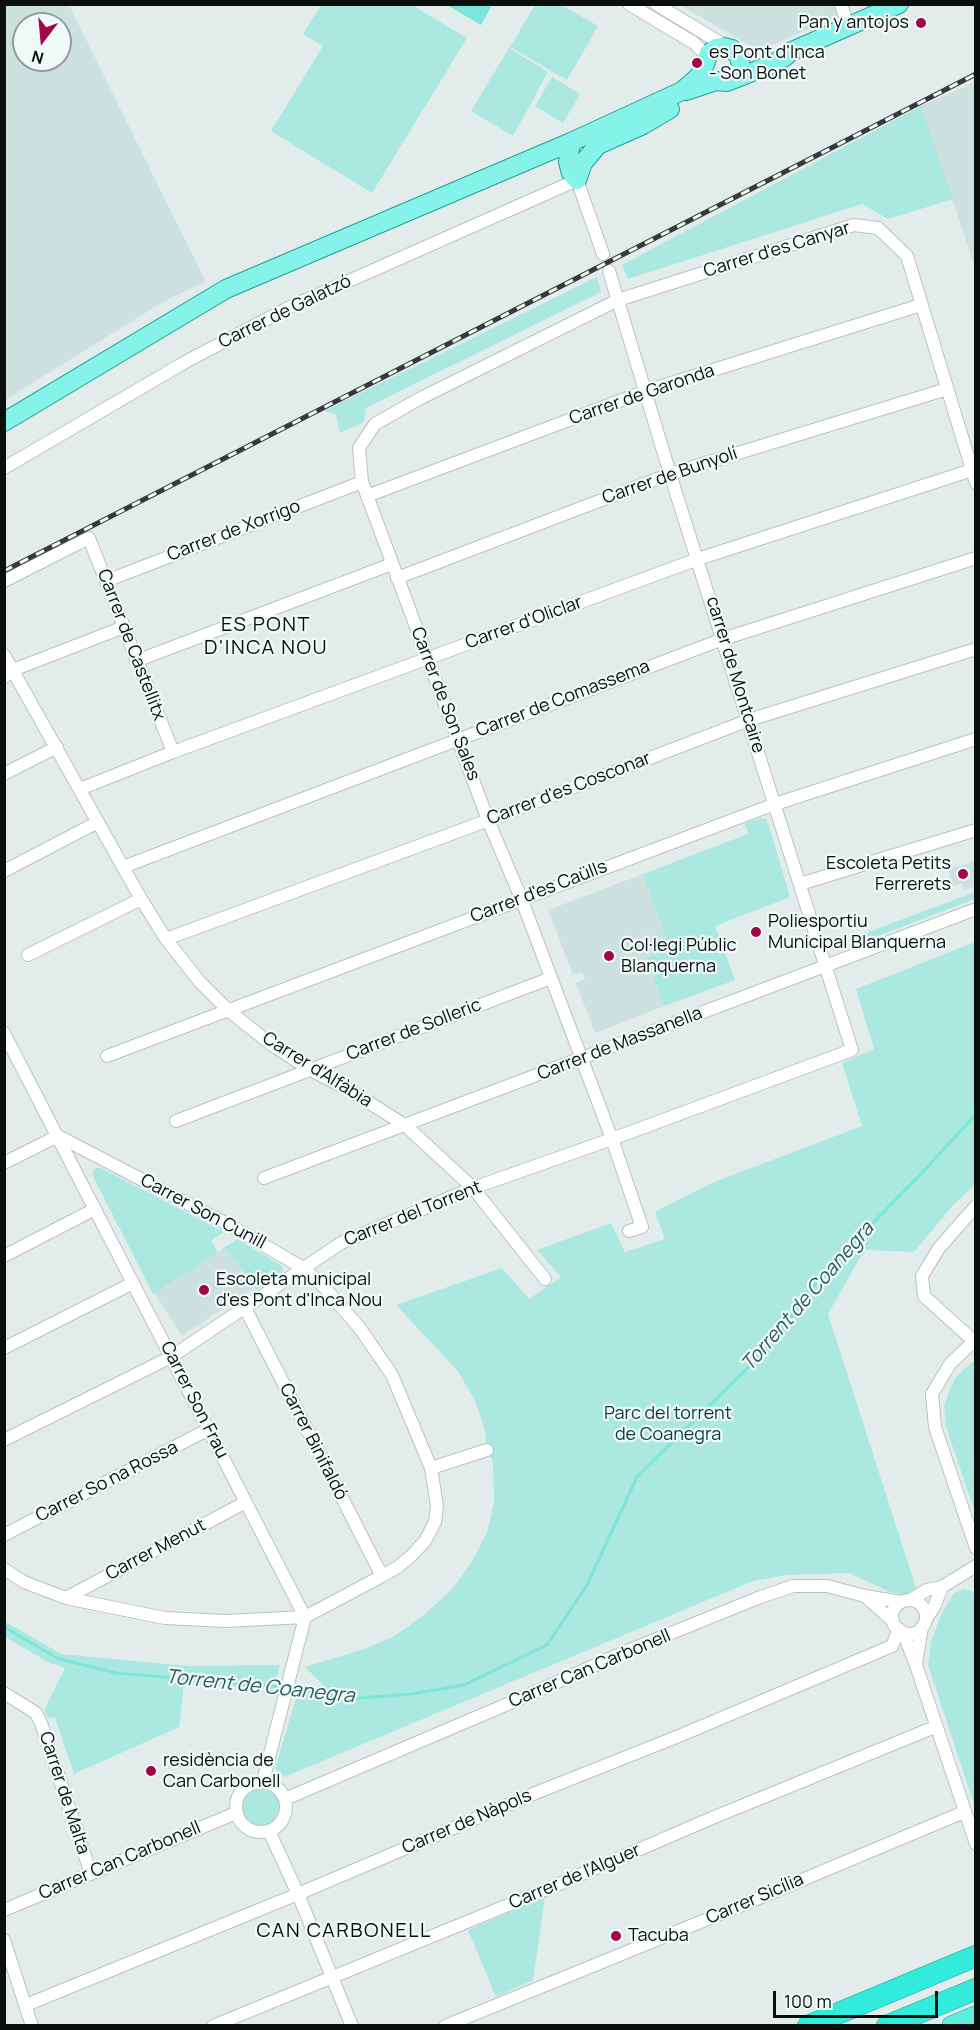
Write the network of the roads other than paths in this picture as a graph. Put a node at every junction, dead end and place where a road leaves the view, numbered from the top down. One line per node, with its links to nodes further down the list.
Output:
1 (629, 4): 8 (street)
2 (657, 4): 6 (street)
3 (841, 4): 5 (street)
4 (899, 4): 5 (main road)
5 (848, 27): 7 (main road)
6 (732, 50): 7 (main road); 8 (main road); 9 (main road)
7 (790, 52): 9 (main road)
8 (705, 61): 9 (main road); 10 (main road)
9 (724, 81): 10 (main road); 13 (main road)
10 (682, 91): 11 (main road)
11 (571, 142): 12 (main road); 13 (main road)
12 (538, 156): 13 (main road); 20 (main road)
13 (574, 176): 14 (street); 21 (street, Carrer de Galatzó)
14 (603, 254)
15 (609, 271): 16 (street, carrer de Montcaire)
16 (618, 300): 17 (street, Carrer d'es Canyar); 19 (street, carrer de Montcaire); 24 (street, Carrer de Son Sales)
17 (921, 305): 18 (street, Carrer d'es Canyar); 19 (street, Carrer de Garonda)
18 (947, 388): 22 (street, Carrer d'es Canyar); 23 (street, Carrer de Bunyolí)
19 (646, 392): 23 (street, carrer de Montcaire); 26 (street, Carrer de Garonda)
20 (4, 422)
21 (4, 468)
22 (972, 470): 25 (street, Carrer d'es Canyar); 28 (street, Carrer d'Oliclar)
23 (670, 474): 28 (street, carrer de Montcaire); 30 (street, Carrer de Bunyolí)
24 (362, 482): 26 (street, Carrer de Son Sales); 31 (street, Carrer de Xorrigo)
25 (975, 483)
26 (367, 496): 29 (street, Carrer de Son Sales)
27 (975, 558): 34 (street, Carrer de Comassema)
28 (698, 559): 34 (street, carrer de Montcaire); 37 (street, Carrer d'Oliclar)
29 (392, 564): 30 (street, Carrer de Son Sales); 38 (street)
30 (398, 578): 37 (street, Carrer de Son Sales)
31 (106, 580): 32 (street, Carrer de Castellitx); 33 (street, Carrer de Castellitx)
32 (4, 581)
33 (124, 627): 38 (street, Carrer de Castellitx); 39 (street)
34 (723, 639): 40 (street, carrer de Montcaire); 41 (street, Carrer de Comassema)
35 (975, 649): 40 (street, Carrer d'es Cosconar)
36 (4, 655): 39 (street, Carrer d'Alfàbia)
37 (428, 658): 41 (street, Carrer de Son Sales); 44 (street, Carrer d'Oliclar)
38 (136, 661): 44 (street, Carrer de Castellitx)
39 (9, 674): 43 (street, Carrer d'Alfàbia)
40 (749, 720): 47 (street, carrer de Montcaire); 48 (street, Carrer d'es Cosconar)
41 (458, 738): 48 (street, Carrer de Son Sales); 51 (street, Carrer de Comassema)
42 (975, 739): 47 (street, Carrer d'es Caülls)
43 (57, 747): 45 (street); 46 (street, Carrer d'Alfàbia)
44 (172, 752): 46 (street, Carrer d'Oliclar)
45 (4, 774)
46 (80, 789): 49 (street, Carrer d'Alfàbia)
47 (775, 804): 53 (street, carrer de Montcaire); 54 (street, Carrer d'es Caülls)
48 (488, 820): 54 (street, Carrer de Son Sales); 57 (street, Carrer d'es Cosconar)
49 (98, 822): 51 (street, Carrer d'Alfàbia); 52 (street)
50 (975, 830): 53 (street)
51 (123, 867): 55 (street, Carrer d'Alfàbia)
52 (4, 871)
53 (800, 884): 59 (street, carrer de Montcaire)
54 (521, 898): 60 (street, Carrer de Son Sales); 61 (street, Carrer d'es Caülls)
55 (141, 899): 57 (street, Carrer d'Alfàbia); 58 (street)
56 (975, 909): 59 (street, Carrer de Massanella)
57 (166, 939): 61 (street, Carrer d'Alfàbia)
58 (28, 955)
59 (825, 967): 63 (street, carrer de Montcaire); 65 (street, Carrer de Massanella)
60 (551, 978): 65 (street, Carrer de Son Sales); 66 (street, Carrer de Solleric)
61 (228, 1010): 64 (street, Carrer d'es Caülls); 66 (street, Carrer d'Alfàbia)
62 (4, 1033): 69 (street, Carrer Son Frau)
63 (852, 1050): 70 (street, Carrer del Torrent)
64 (107, 1056)
65 (581, 1059): 68 (street, Carrer de Massanella); 70 (street, Carrer de Son Sales)
66 (311, 1070): 67 (street, Carrer de Solleric); 68 (street, Carrer d'Alfàbia)
67 (176, 1121)
68 (406, 1126): 72 (street, Carrer de Massanella); 73 (street, Carrer d'Alfàbia)
69 (58, 1136): 71 (street); 75 (street, Carrer Son Frau); 78 (street, Carrer Son Cunill)
70 (612, 1139): 73 (street, Carrer del Torrent); 76 (street, Carrer de Son Sales)
71 (4, 1163)
72 (264, 1178)
73 (472, 1188): 78 (street, Carrer del Torrent); 79 (street, Carrer d'Alfàbia)
74 (975, 1206): 82 (street)
75 (95, 1209): 77 (street); 80 (street, Carrer Son Frau)
76 (629, 1231)
77 (4, 1256)
78 (303, 1268): 81 (street, Carrer del Torrent); 88 (street, Carrer Son Cunill)
79 (545, 1279)
80 (133, 1283): 83 (street); 84 (street, Carrer Son Frau)
81 (244, 1308): 84 (street, Carrer del Torrent); 94 (street, Carrer Binifaldó)
82 (975, 1341): 91 (street)
83 (4, 1348)
84 (171, 1357): 85 (street, Carrer Son Frau); 86 (street, Carrer del Torrent)
85 (209, 1429): 89 (street, Carrer Son Frau); 90 (street, Carrer So na Rossa)
86 (4, 1440)
87 (487, 1450): 88 (street)
88 (431, 1467): 94 (street, Carrer Son Cunill)
89 (246, 1502): 97 (street, Carrer Menut); 99 (street, Carrer Son Frau)
90 (4, 1535)
91 (975, 1548)
92 (975, 1566): 95 (street)
93 (4, 1569): 97 (street, Carrer Son Cunill)
94 (382, 1576): 99 (street, Carrer Son Cunill)
95 (942, 1587): 98 (street); 100 (street)
96 (865, 1596): 98 (street); 101 (street, Carrer Can Carbonell); 106 (street, Carrer Can Carbonell)
97 (66, 1598): 99 (street, Carrer Son Cunill)
98 (905, 1601): 100 (street); 101 (street)
99 (306, 1617): 105 (street)
100 (924, 1623): 101 (street); 102 (street)
101 (898, 1628): 102 (street); 112 (street, Carrer de Nàpols)
102 (916, 1665): 104 (street)
103 (4, 1693): 111 (street, Carrer de Malta)
104 (935, 1727): 107 (street); 116 (street, Carrer de l'Alguer)
105 (263, 1781): 106 (street); 108 (street)
106 (285, 1799): 109 (street)
107 (964, 1812): 110 (street); 123 (street, Carrer Sicília)
108 (236, 1813): 109 (street); 111 (street, Carrer Can Carbonell)
109 (269, 1831): 112 (street)
110 (975, 1844)
111 (91, 1874): 113 (street, Carrer Can Carbonell)
112 (298, 1894): 116 (street); 118 (street, Carrer de Nàpols)
113 (4, 1910)
114 (4, 1940): 118 (street)
115 (975, 1956): 124 (highway)
116 (332, 1977): 121 (street, Carrer de l'Alguer); 122 (street)
117 (975, 1989): 125 (highway)
118 (26, 2005): 120 (street)
119 (975, 2016): 126 (highway)
120 (32, 2025)
121 (213, 2025)
122 (352, 2025)
123 (445, 2025)
124 (808, 2025)
125 (887, 2025)
126 (952, 2025)

